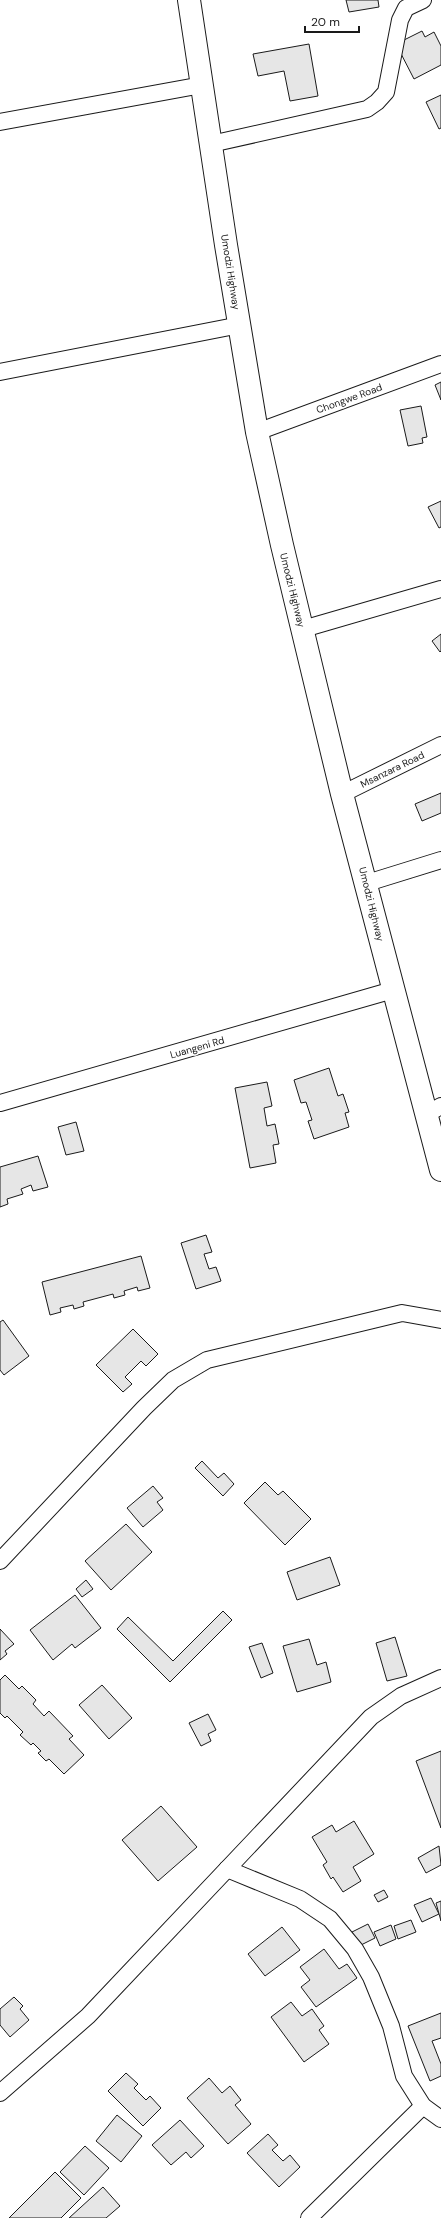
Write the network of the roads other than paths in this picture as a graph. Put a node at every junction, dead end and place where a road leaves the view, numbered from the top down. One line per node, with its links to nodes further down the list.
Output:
1 (189, 0): 3 (highway, Umodzi Highway)
2 (423, 0): 5 (street)
3 (202, 85): 4 (street); 5 (highway, Umodzi Highway)
4 (0, 122)
5 (211, 144): 6 (highway, Umodzi Highway)
6 (240, 324): 8 (street); 9 (highway, Umodzi Highway)
7 (441, 364): 9 (street, Chongwe Road)
8 (0, 372)
9 (257, 432): 11 (highway, Umodzi Highway)
10 (441, 589): 11 (street)
11 (303, 629): 13 (highway, Umodzi Highway)
12 (441, 745): 13 (street, Msanzara Road)
13 (342, 794): 15 (highway, Umodzi Highway)
14 (441, 860): 15 (street)
15 (367, 883): 16 (highway, Umodzi Highway)
16 (393, 990): 17 (street, Luangeni Rd); 18 (highway, Umodzi Highway)
17 (0, 1103)
18 (434, 1110): 19 (highway, Umodzi Highway)
19 (441, 1170)
20 (441, 1320): 21 (street)
21 (0, 1561)
22 (441, 1678): 23 (street)
23 (227, 1869): 24 (street); 25 (street)
24 (0, 2092)
25 (423, 2106): 26 (street); 27 (street)
26 (441, 2118)
27 (309, 2218)

